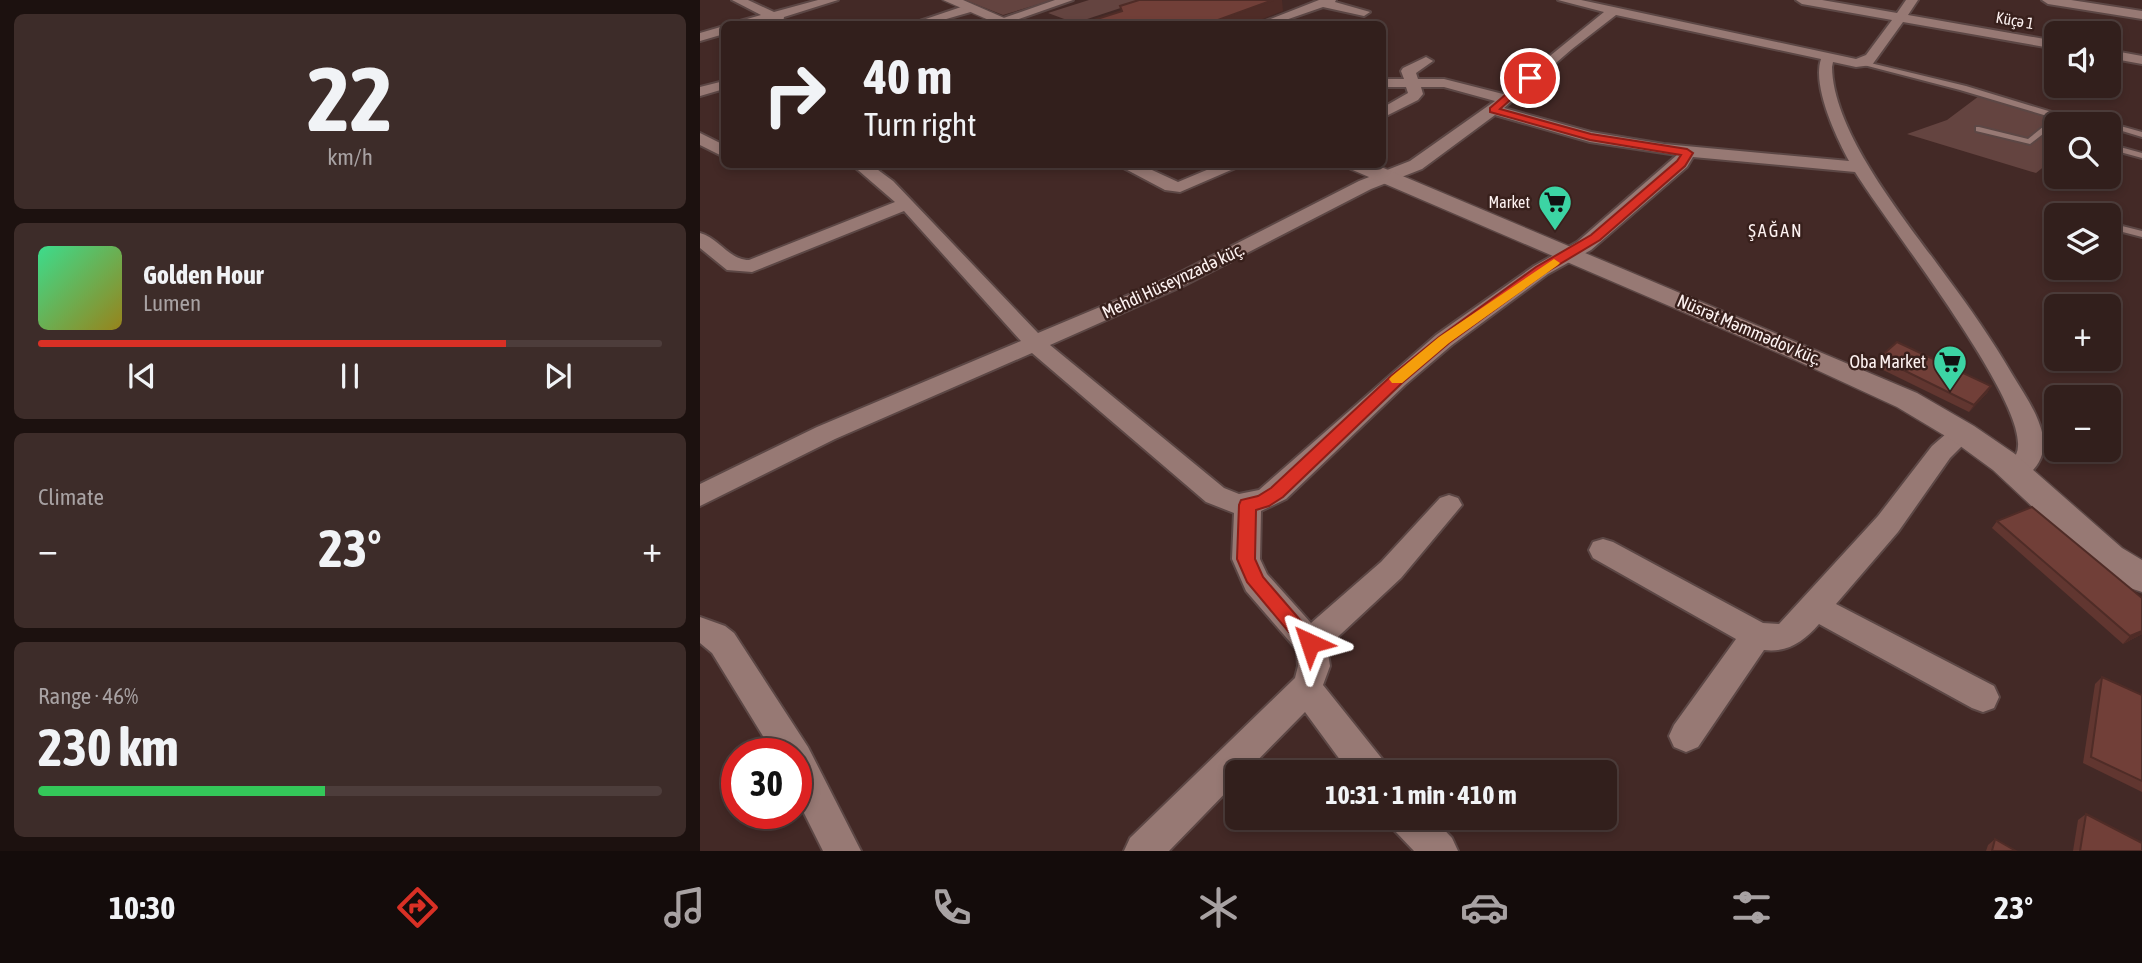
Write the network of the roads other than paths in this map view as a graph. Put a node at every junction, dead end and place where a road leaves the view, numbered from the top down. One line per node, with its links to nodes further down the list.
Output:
1 (738, 0): 14 (street)
2 (832, 0): 14 (street)
3 (950, 0): 10 (street)
4 (1067, 0): 20 (street)
5 (1564, 0): 11 (street)
6 (1802, 0): 15 (street, Küçə 1)
7 (1912, 0): 15 (street)
8 (2048, 0): 13 (street)
9 (1326, 1): 12 (street); 21 (street)
10 (970, 8): 18 (street); 19 (street)
11 (1613, 11): 24 (street); 36 (street, Mehdi Hüseynzadə küç.)
12 (1364, 12)
13 (2142, 15)
14 (773, 16): 16 (street); 17 (street)
15 (1899, 17): 25 (street, Küçə 1); 31 (street)
16 (755, 21)
17 (786, 21)
18 (927, 21)
19 (1000, 21)
20 (1010, 21)
21 (1272, 21)
22 (721, 31): 23 (street)
23 (700, 37)
24 (1744, 39): 26 (street); 28 (street)
25 (2044, 43)
26 (1731, 51)
27 (2121, 56): 29 (street)
28 (1828, 58): 31 (street); 50 (street)
29 (2142, 60)
30 (1426, 61): 33 (street)
31 (1862, 63): 38 (lane)
32 (1386, 83): 33 (street)
33 (1412, 83): 36 (street); 37 (street)
34 (721, 86): 35 (street)
35 (700, 92)
36 (1499, 105): 47 (street); 55 (street, Mehdi Hüseynzadə küç.)
37 (1386, 112)
38 (2044, 112)
39 (1979, 129): 41 (lane)
40 (2121, 129): 42 (lane)
41 (2044, 130)
42 (2142, 135)
43 (700, 138): 44 (street)
44 (721, 150)
45 (2121, 150): 48 (lane)
46 (721, 153): 49 (street)
47 (1687, 153): 50 (street); 60 (street)
48 (2142, 156)
49 (700, 160)
50 (1861, 167): 63 (street)
51 (864, 168): 56 (street)
52 (1133, 168): 53 (street)
53 (1227, 168)
54 (1364, 168): 55 (street, Nüsrət Məmmədov küç.)
55 (1384, 177): 60 (street, Nüsrət Məmmədov küç.); 61 (street, Mehdi Hüseynzadə küç.)
56 (907, 204): 59 (street); 61 (street)
57 (2121, 229): 58 (lane)
58 (2142, 234)
59 (700, 239)
60 (1571, 254): 62 (street, Nüsrət Məmmədov küç.); 65 (street)
61 (1036, 344): 64 (street, Mehdi Hüseynzadə küç.); 65 (street)
62 (1963, 433): 63 (street, Nüsrət Məmmədov küç.); 69 (street)
63 (2015, 472): 68 (street, Nüsrət Məmmədov küç.)
64 (700, 496)
65 (1248, 505): 72 (street)
66 (1449, 505): 72 (street)
67 (1603, 550): 71 (street)
68 (2142, 578)
69 (1814, 607): 71 (street); 74 (street)
70 (700, 630): 76 (street)
71 (1757, 635): 75 (street)
72 (1310, 643): 73 (street)
73 (1306, 688): 77 (street); 80 (street)
74 (1983, 697)
75 (1686, 736)
76 (783, 738)
77 (1362, 760)
78 (812, 792): 81 (street)
79 (1419, 830): 82 (street)
80 (1155, 847)
81 (842, 851)
82 (1439, 851)

